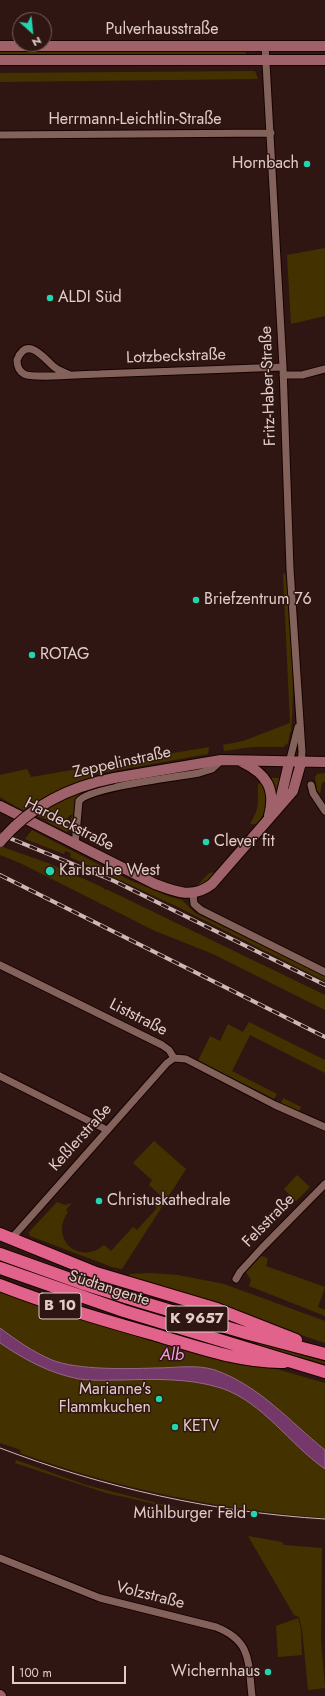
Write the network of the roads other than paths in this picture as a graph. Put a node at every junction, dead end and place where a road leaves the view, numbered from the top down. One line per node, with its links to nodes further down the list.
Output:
1 (266, 45): 2 (street, Pulverhausstraße); 3 (street, Pulverhausstraße); 4 (street, Fritz-Haber-Straße)
2 (0, 46)
3 (325, 46)
4 (266, 59): 5 (street, Pulverhausstraße); 6 (street, Pulverhausstraße); 7 (street, Fritz-Haber-Straße)
5 (0, 60)
6 (325, 60)
7 (271, 133): 8 (street, Herrmann-Leichtlin-Straße); 9 (street, Fritz-Haber-Straße)
8 (0, 135)
9 (282, 367): 11 (street, Lotzbeckstraße); 12 (street, Fritz-Haber-Straße)
10 (325, 369): 12 (street)
11 (70, 375): 11 (street, Lotzbeckstraße)
12 (283, 375): 13 (street, Fritz-Haber-Straße)
13 (299, 725): 16 (street, Fritz-Haber-Straße); 18 (street, Fritz-Haber-Straße)
14 (221, 760): 15 (street, Zeppelinstraße); 24 (street, Zeppelinstraße, bridge); 25 (street, Zeppelinstraße)
15 (236, 760): 16 (street, Zeppelinstraße); 23 (street)
16 (289, 762): 18 (street, Zeppelinstraße); 21 (street)
17 (325, 762): 18 (street)
18 (301, 763): 21 (street)
19 (311, 785): 22 (street)
20 (0, 806): 25 (street, Hardeckstraße)
21 (279, 806): 23 (street)
22 (325, 811)
23 (269, 818): 26 (street)
24 (0, 842)
25 (75, 845): 26 (street, Hardeckstraße)
26 (193, 894): 28 (street)
27 (0, 965): 29 (street, Liststraße)
28 (325, 972)
29 (174, 1058): 31 (street, Liststraße); 32 (street, Keßlerstraße)
30 (0, 1076): 32 (street)
31 (325, 1127)
32 (108, 1130): 34 (street, Keßlerstraße)
33 (325, 1184): 36 (street, Felsstraße)
34 (3, 1245): 38 (highway, Südtangente / K 9657); 38 (highway, B 10)
35 (0, 1268): 40 (highway, Südtangente / K 9657)
36 (236, 1278)
37 (0, 1285): 40 (highway, B 10)
38 (311, 1350): 39 (highway, Südtangente / B 10)
39 (325, 1354)
40 (295, 1362): 41 (highway, Südtangente / B 10)
41 (325, 1372)
42 (0, 1558): 43 (street, Volzstraße)
43 (252, 1696)

